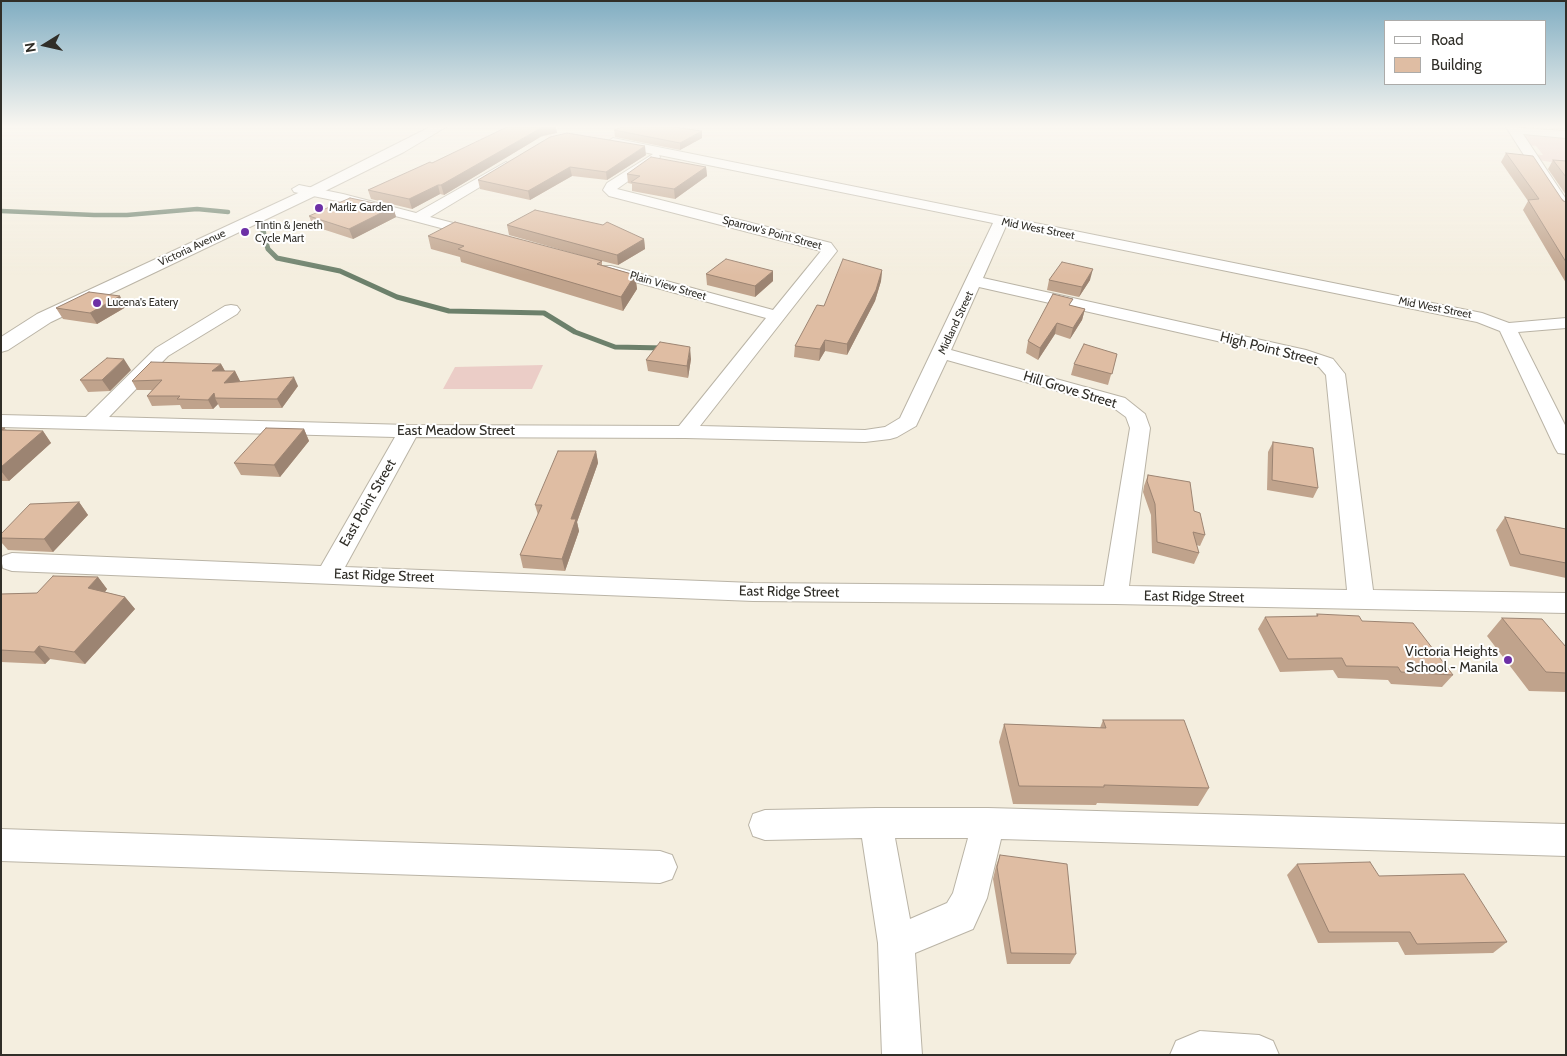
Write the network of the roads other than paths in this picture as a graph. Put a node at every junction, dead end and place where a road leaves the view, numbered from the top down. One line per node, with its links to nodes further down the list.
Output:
1 (331, 176): 9 (main road, Victoria Avenue)
2 (337, 176): 9 (main road, Victoria Avenue)
3 (489, 176): 11 (street)
4 (626, 176): 18 (street, Sparrow's Point Street)
5 (779, 176): 12 (street, Mid West Street)
6 (1545, 176): 7 (street)
7 (1547, 180): 8 (street); 10 (street)
8 (1566, 182)
9 (306, 190): 11 (street); 17 (main road, Victoria Avenue); 19 (main road, Victoria Avenue)
10 (1564, 204)
11 (420, 217): 13 (street)
12 (1002, 222): 15 (street, Midland Street); 21 (street, Mid West Street)
13 (495, 238)
14 (589, 264): 18 (street, Plain View Street)
15 (975, 282): 24 (street, Midland Street); 34 (street, High Point Street)
16 (231, 310): 27 (street)
17 (25, 316): 19 (main road); 22 (main road, Victoria Avenue)
18 (777, 316): 29 (street, Sparrow's Point Street)
19 (44, 318): 23 (main road, Victoria Avenue)
20 (1566, 323): 21 (street)
21 (1507, 328): 30 (street)
22 (1, 330)
23 (1, 346)
24 (942, 353): 26 (street, Midland Street); 33 (street, Hill Grove Street)
25 (1, 421): 27 (street, East Meadow Street)
26 (909, 422): 29 (street, East Meadow Street)
27 (92, 423): 28 (street, East Meadow Street)
28 (409, 431): 29 (street, East Meadow Street); 32 (street, East Point Street)
29 (685, 432)
30 (1566, 448)
31 (12, 562): 32 (street, East Ridge Street)
32 (328, 574): 33 (street, East Ridge Street)
33 (1115, 595): 34 (street, East Ridge Street)
34 (1361, 600): 35 (street, East Ridge Street)
35 (1566, 603)
36 (876, 823): 37 (street); 38 (street); 42 (street)
37 (988, 823): 39 (street); 42 (street)
38 (765, 825)
39 (1566, 840)
40 (1, 845): 41 (street)
41 (660, 867)
42 (896, 942): 43 (street)
43 (902, 1055)
44 (1190, 1055): 45 (street)
45 (1259, 1055)

